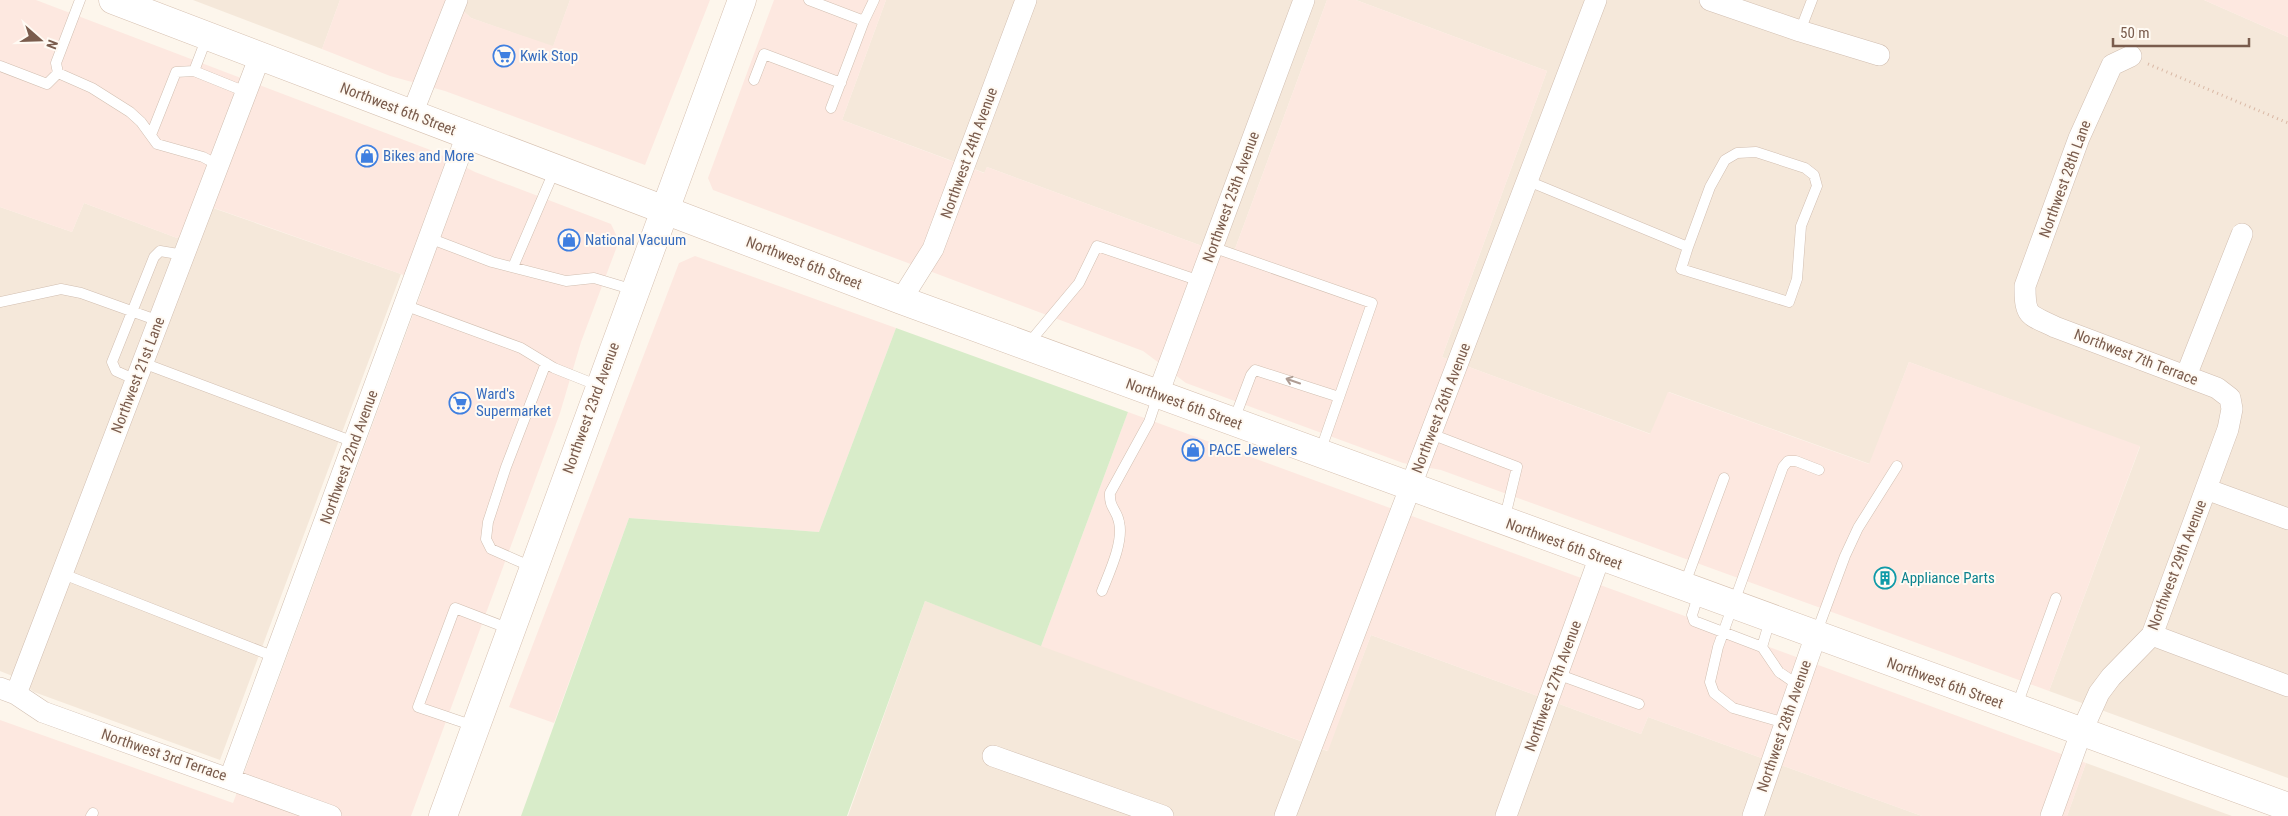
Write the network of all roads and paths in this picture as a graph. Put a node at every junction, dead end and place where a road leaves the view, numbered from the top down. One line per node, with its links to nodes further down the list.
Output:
1 (80, 0): 20 (lane)
2 (113, 0): 14 (main road, Northwest 6th Street)
3 (456, 0): 25 (street)
4 (742, 0): 32 (main road, Northwest 23rd Avenue)
5 (809, 0): 12 (lane)
6 (874, 0): 12 (lane)
7 (1026, 0): 41 (street, Northwest 24th Avenue)
8 (1304, 0): 35 (street, Northwest 25th Avenue)
9 (1596, 0): 31 (street, Northwest 26th Avenue)
10 (1710, 0): 13 (street)
11 (1812, 0): 13 (lane)
12 (864, 21): 22 (lane)
13 (1800, 31): 15 (street)
14 (207, 36): 16 (main road, Northwest 6th Street); 19 (lane)
15 (1879, 55)
16 (260, 56): 23 (street, Northwest 21st Lane); 25 (main road, Northwest 6th Street)
17 (2131, 56): 26 (path); 45 (street, Northwest 28th Lane)
18 (0, 66): 20 (lane)
19 (194, 71): 23 (lane); 27 (lane)
20 (58, 73): 27 (lane)
21 (754, 80): 22 (lane)
22 (841, 83): 24 (lane)
23 (246, 92): 29 (street, Northwest 21st Lane)
24 (831, 108)
25 (412, 114): 28 (main road, Northwest 6th Street)
26 (2288, 123)
27 (151, 135): 29 (lane)
28 (468, 135): 30 (main road, Northwest 6th Street); 34 (street, Northwest 22nd Avenue)
29 (218, 165): 37 (street, Northwest 21st Lane)
30 (555, 168): 32 (main road, Northwest 6th Street); 38 (lane)
31 (1528, 181): 36 (lane); 56 (street, Northwest 26th Avenue)
32 (664, 210): 40 (main road, Northwest 23rd Avenue); 41 (main road, Northwest 6th Street)
33 (2242, 234): 50 (street)
34 (429, 238): 38 (lane); 43 (street, Northwest 22nd Avenue)
35 (1212, 247): 39 (street, Northwest 25th Avenue); 53 (lane)
36 (1688, 247): 36 (lane)
37 (184, 255): 44 (lane); 46 (street, Northwest 21st Lane)
38 (513, 267): 40 (lane)
39 (1200, 281): 47 (lane); 52 (street, Northwest 25th Avenue)
40 (634, 290): 51 (main road, Northwest 23rd Avenue)
41 (901, 300): 47 (main road, Northwest 6th Street)
42 (0, 302): 44 (lane)
43 (404, 305): 48 (lane); 57 (street, Northwest 22nd Avenue)
44 (132, 311): 46 (lane); 49 (lane)
45 (2030, 315): 50 (street, Northwest 7th Terrace)
46 (159, 321): 49 (street, Northwest 21st Lane)
47 (1026, 346): 52 (main road, Northwest 6th Street)
48 (546, 363): 51 (lane); 67 (lane)
49 (140, 371): 57 (lane); 68 (street, Northwest 21st Lane)
50 (2186, 376): 54 (street, Northwest 7th Terrace)
51 (599, 386): 67 (main road, Northwest 23rd Avenue)
52 (1158, 394): 55 (main road, Northwest 6th Street); 70 (lane)
53 (1339, 397): 55 (lane, one-way to 55); 58 (lane)
54 (2232, 410): 63 (street, Northwest 29th Avenue)
55 (1233, 422): 58 (main road, Northwest 6th Street)
56 (1431, 434): 62 (street, Northwest 26th Avenue); 65 (lane)
57 (354, 442): 79 (street, Northwest 22nd Avenue)
58 (1319, 454): 62 (main road, Northwest 6th Street)
59 (1897, 466): 77 (lane)
60 (1819, 470): 72 (lane)
61 (1724, 478): 69 (lane)
62 (1411, 487): 65 (main road, Northwest 6th Street); 95 (street, Northwest 26th Avenue)
63 (2206, 490): 64 (street); 76 (street, Northwest 29th Avenue)
64 (2288, 518)
65 (1504, 522): 66 (main road, Northwest 6th Street)
66 (1600, 556): 69 (main road, Northwest 6th Street); 80 (street, Northwest 27th Avenue)
67 (533, 568): 74 (main road, Northwest 23rd Avenue)
68 (62, 574): 79 (lane); 83 (street, Northwest 21st Lane)
69 (1691, 590): 72 (main road, Northwest 6th Street); 75 (lane)
70 (1102, 591)
71 (2056, 598): 85 (lane)
72 (1732, 605): 73 (main road, Northwest 6th Street); 75 (lane)
73 (1770, 619): 77 (main road, Northwest 6th Street); 78 (lane)
74 (511, 629): 87 (main road, Northwest 23rd Avenue); 87 (lane)
75 (1723, 632): 78 (lane); 86 (lane)
76 (2152, 634): 82 (street); 88 (street, Northwest 29th Avenue)
77 (1816, 635): 81 (street, Northwest 28th Avenue); 85 (main road, Northwest 6th Street)
78 (1762, 647): 81 (lane)
79 (275, 657): 90 (street, Northwest 22nd Avenue)
80 (1557, 674): 84 (lane); 96 (street, Northwest 27th Avenue)
81 (1798, 685): 86 (street, Northwest 28th Avenue)
82 (2288, 686)
83 (8, 691): 90 (street, Northwest 3rd Terrace)
84 (1639, 704)
85 (2015, 708): 88 (main road, Northwest 6th Street)
86 (1785, 723): 97 (street, Northwest 28th Avenue)
87 (475, 727): 93 (main road, Northwest 23rd Avenue)
88 (2081, 733): 91 (main road, Northwest 6th Street); 98 (street, Northwest 29th Avenue)
89 (993, 756): 94 (street)
90 (230, 778): 92 (street, Northwest 3rd Terrace)
91 (2288, 807)
92 (330, 816)
93 (443, 816)
94 (1162, 816)
95 (1285, 816)
96 (1506, 816)
97 (1753, 816)
98 (2051, 816)

